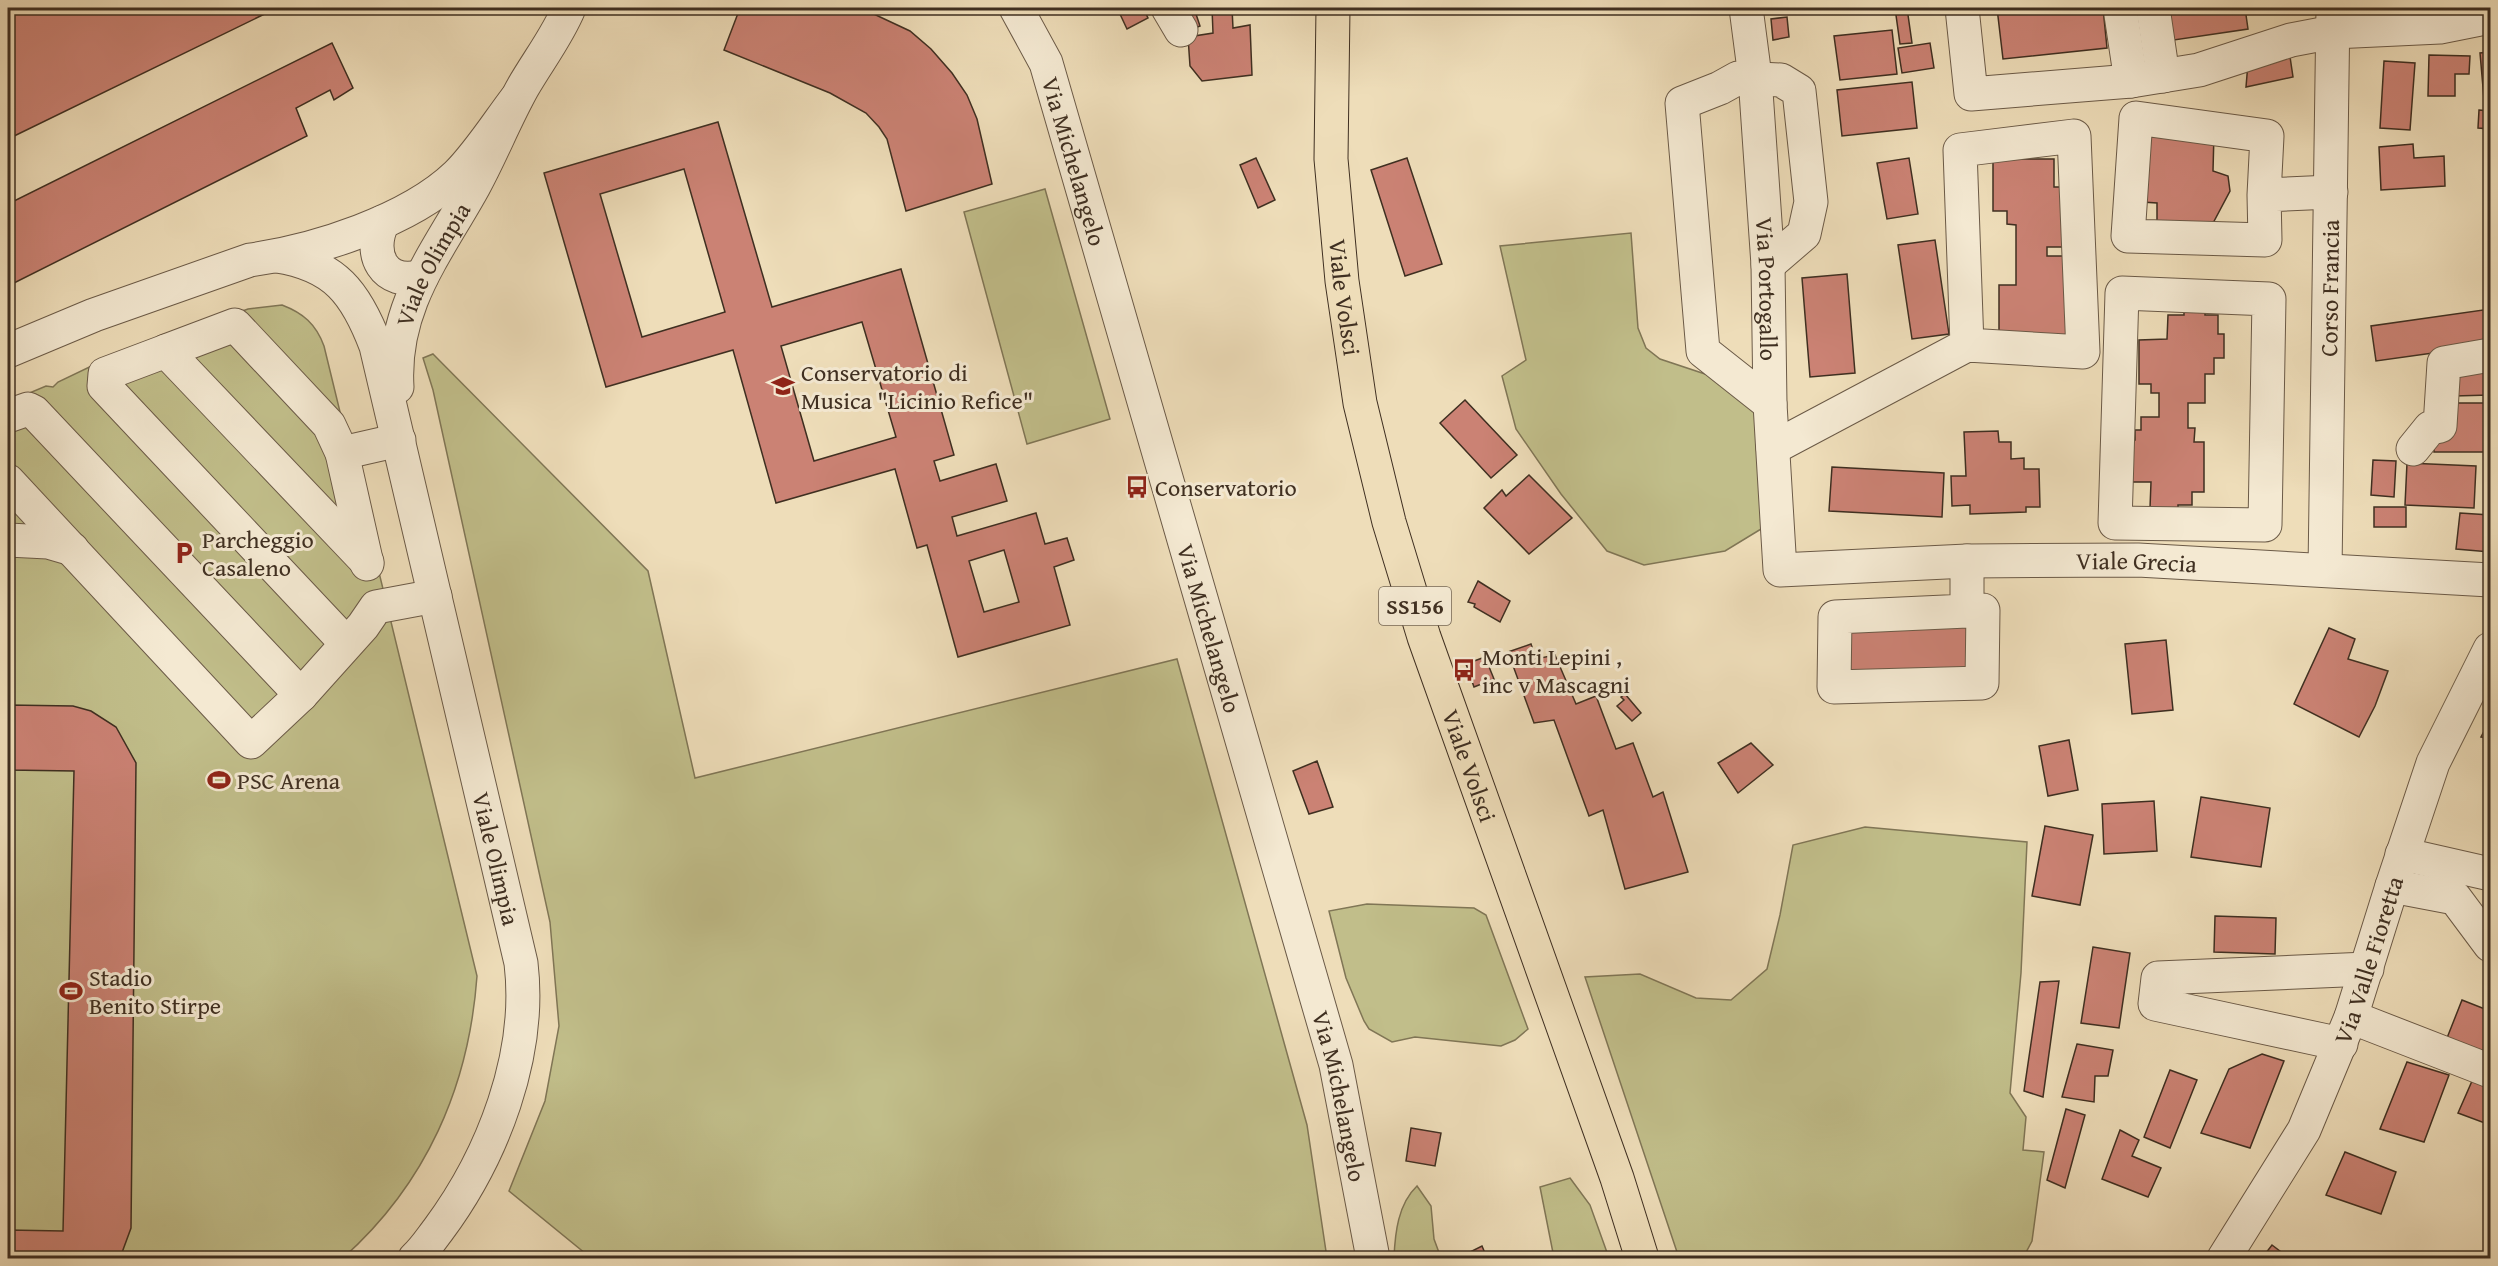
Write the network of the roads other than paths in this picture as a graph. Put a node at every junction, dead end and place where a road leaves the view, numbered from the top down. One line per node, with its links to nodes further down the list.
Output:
1 (1016, 8): 55 (street, Via Michelangelo)
2 (1333, 8): 53 (main road, Viale Volsci / SS156)
3 (1746, 8): 11 (street, Via Portogallo)
4 (1962, 8): 12 (street)
5 (2120, 8): 12 (street)
6 (2153, 8): 10 (street)
7 (569, 9): 13 (street, Viale Olimpia)
8 (2490, 17): 9 (street)
9 (2333, 20): 10 (street); 14 (street, Corso Francia)
10 (2163, 76): 12 (street)
11 (1755, 77): 18 (street, Via Portogallo); 18 (street); 24 (street)
12 (2130, 81)
13 (516, 99): 16 (street, Viale Olimpia); 19 (street, Viale Olimpia)
14 (2331, 192): 15 (street); 38 (street, Corso Francia)
15 (2264, 195): 15 (street)
16 (383, 222): 17 (street, Viale Olimpia); 19 (street)
17 (277, 256): 21 (street, Viale Olimpia); 26 (street, Viale Olimpia)
18 (1768, 265): 24 (street, Via Portogallo)
19 (422, 276): 26 (street, Viale Olimpia)
20 (1967, 345): 20 (street); 27 (street)
21 (8, 351)
22 (166, 351): 29 (street); 35 (street); 43 (street)
23 (2490, 354): 28 (street)
24 (1770, 404): 27 (street, Via Portogallo)
25 (8, 416): 45 (street)
26 (399, 440): 29 (street); 40 (street, Viale Olimpia)
27 (1773, 447): 37 (street, Via Portogallo)
28 (2413, 449)
29 (342, 453): 35 (street)
30 (8, 481): 33 (street)
31 (2139, 524): 31 (street); 34 (street)
32 (8, 540): 33 (street)
33 (72, 549): 45 (street)
34 (2138, 560): 36 (street, Viale Grecia); 38 (street, Viale Grecia)
35 (367, 561): 41 (street)
36 (1967, 561): 37 (street, Viale Grecia); 42 (street)
37 (1780, 570)
38 (2325, 570): 39 (street, Viale Grecia)
39 (2490, 580)
40 (435, 596): 41 (street); 54 (street, Viale Olimpia)
41 (376, 608): 43 (street)
42 (1967, 611): 42 (street)
43 (346, 643): 45 (street)
44 (2490, 649): 46 (street, Via Valle Fioretta)
45 (301, 695)
46 (2403, 854): 47 (street); 48 (street, Via Valle Fioretta)
47 (2490, 874)
48 (2392, 886): 49 (street); 50 (street, Via Valle Fioretta)
49 (2490, 945)
50 (2367, 969): 51 (street, Via Valle Fioretta); 51 (street)
51 (2346, 1031): 52 (street); 58 (street, Via Valle Fioretta)
52 (2490, 1071)
53 (1617, 1178): 56 (main road, Viale Volsci / SS156); 57 (street)
54 (421, 1257)
55 (1373, 1258)
56 (1642, 1258)
57 (1656, 1258)
58 (2224, 1258)

